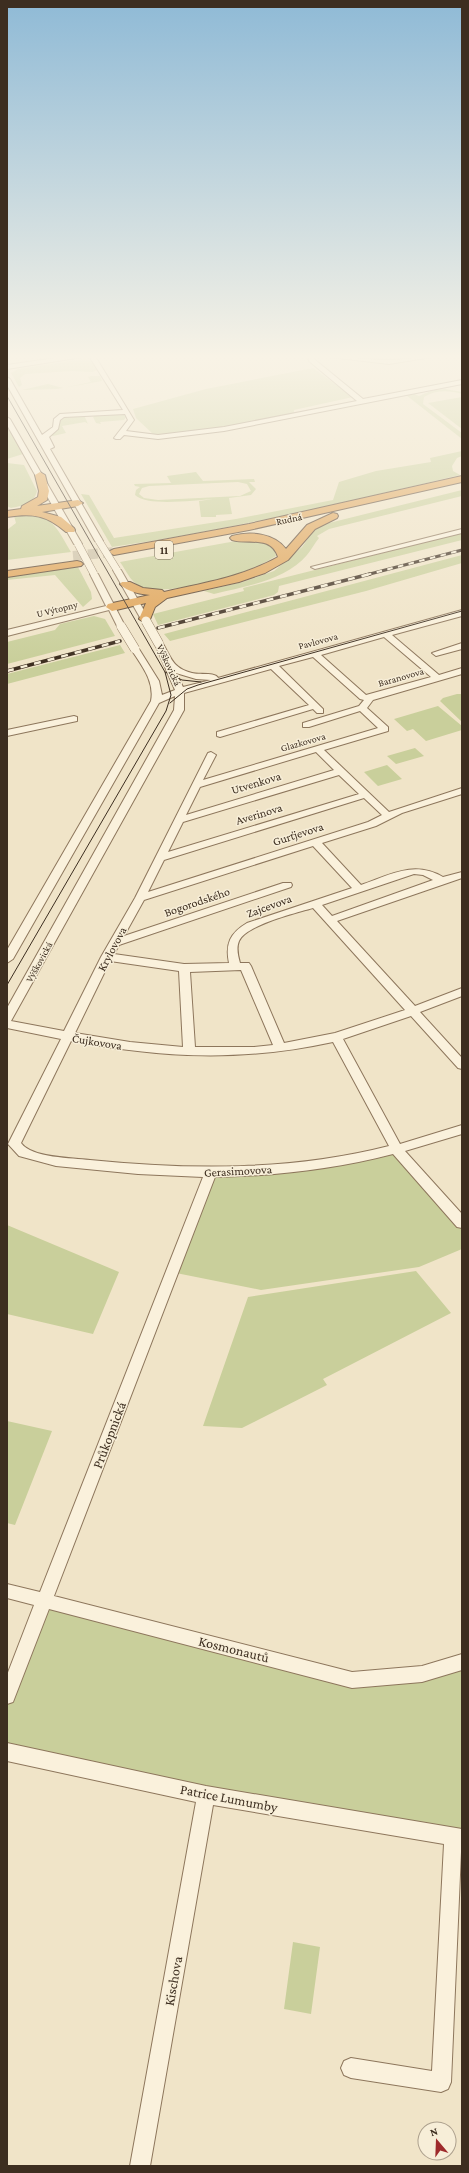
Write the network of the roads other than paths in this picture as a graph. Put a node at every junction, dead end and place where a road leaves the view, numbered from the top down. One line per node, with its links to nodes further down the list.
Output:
1 (30, 457): 5 (street, Výškovická)
2 (50, 457): 4 (street, Výškovická)
3 (52, 457): 4 (street)
4 (52, 461): 8 (street, Výškovická)
5 (40, 475): 9 (street, Výškovická); 10 (highway)
6 (462, 479): 14 (highway, Rudná / 11)
7 (462, 485): 11 (highway, Rudná / 11)
8 (78, 503): 9 (highway); 21 (street, Výškovická, bridge)
9 (58, 506): 10 (highway); 12 (street, Výškovická)
10 (10, 514): 12 (highway)
11 (337, 515): 14 (highway, Rudná / 11); 15 (highway)
12 (70, 530): 24 (street, Výškovická, bridge)
13 (462, 530): 19 (street)
14 (210, 541): 15 (highway)
15 (284, 558): 22 (highway)
16 (75, 559): 17 (highway); 18 (highway); 20 (highway)
17 (7, 562)
18 (7, 567)
19 (315, 567)
20 (7, 574)
21 (126, 584): 22 (highway); 23 (street, Výškovická)
22 (176, 592): 23 (highway); 26 (highway)
23 (135, 601): 24 (highway); 26 (street, Výškovická)
24 (112, 607): 27 (street, U Výtopny); 37 (street, Výškovická, bridge)
25 (462, 613): 28 (street, Pavlovova)
26 (145, 620): 32 (street, Výškovická, bridge)
27 (7, 633)
28 (385, 634): 30 (street, Pavlovova); 36 (street)
29 (462, 646): 31 (street, Baranovova)
30 (314, 653): 33 (street, Pavlovova); 39 (street)
31 (436, 653)
32 (170, 664): 35 (street); 38 (street, Výškovická)
33 (272, 665): 35 (street, Pavlovova); 41 (street)
34 (462, 671): 36 (street, Baranovova)
35 (235, 675): 38 (street, Pavlovova); 43 (street)
36 (438, 678): 39 (street, Baranovova)
37 (156, 684): 38 (street); 40 (street, Výškovická)
38 (180, 691): 40 (street, Pavlovova); 43 (street, Výškovická)
39 (370, 698): 42 (street, Baranovova)
40 (156, 702): 68 (street)
41 (315, 706): 44 (street); 48 (street)
42 (362, 708): 44 (street); 49 (street, Glazkovova)
43 (179, 710): 73 (street, Výškovická)
44 (328, 718): 46 (street)
45 (74, 719): 47 (street)
46 (306, 725)
47 (7, 733)
48 (220, 734)
49 (318, 749): 51 (street); 52 (street, Glazkovova)
50 (211, 755): 52 (street, Krylovova)
51 (341, 771): 54 (street); 56 (street, Utvenkova)
52 (197, 785): 56 (street, Krylovova)
53 (462, 791): 55 (street, Gurťjevova)
54 (365, 795): 55 (street); 58 (street, Averinova)
55 (388, 816): 57 (street, Gurťjevova)
56 (179, 820): 58 (street, Krylovova)
57 (315, 842): 62 (street); 63 (street, Gurťjevova)
58 (160, 858): 63 (street, Krylovova)
59 (462, 875): 60 (street)
60 (442, 881): 62 (street, Zajcevova); 65 (street)
61 (287, 885): 66 (street, Bogorodského)
62 (359, 889): 64 (street, Zajcevova)
63 (140, 898): 66 (street, Krylovova)
64 (315, 904): 65 (street); 69 (street, Zajcevova)
65 (330, 920): 72 (street)
66 (115, 943): 67 (street, Krylovova)
67 (107, 957): 70 (street); 75 (street, Krylovova)
68 (7, 959)
69 (240, 967): 70 (street); 77 (street)
70 (184, 968): 78 (street)
71 (462, 992): 72 (street, Čujkovova)
72 (412, 1011): 76 (street, Čujkovova); 79 (street)
73 (7, 1018)
74 (7, 1024): 75 (street, Čujkovova)
75 (67, 1037): 78 (street, Čujkovova); 81 (street, Krylovova)
76 (336, 1037): 77 (street, Čujkovova); 82 (street)
77 (280, 1048): 78 (street, Čujkovova)
78 (188, 1052)
79 (462, 1065)
80 (462, 1129): 82 (street, Gerasimovova)
81 (14, 1144): 83 (street, Gerasimovova)
82 (397, 1150): 83 (street, Gerasimovova); 84 (street)
83 (210, 1174): 86 (street, Průkopnická)
84 (462, 1223)
85 (7, 1591): 86 (street, Kosmonautů)
86 (44, 1601): 87 (street, Kosmonautů); 88 (street, Průkopnická)
87 (462, 1662)
88 (7, 1696)
89 (7, 1752): 90 (street, Patrice Lumumby)
90 (206, 1795): 91 (street, Patrice Lumumby); 93 (street, Kischova)
91 (458, 1838): 92 (street, Patrice Lumumby)
92 (351, 2068)
93 (140, 2166)

